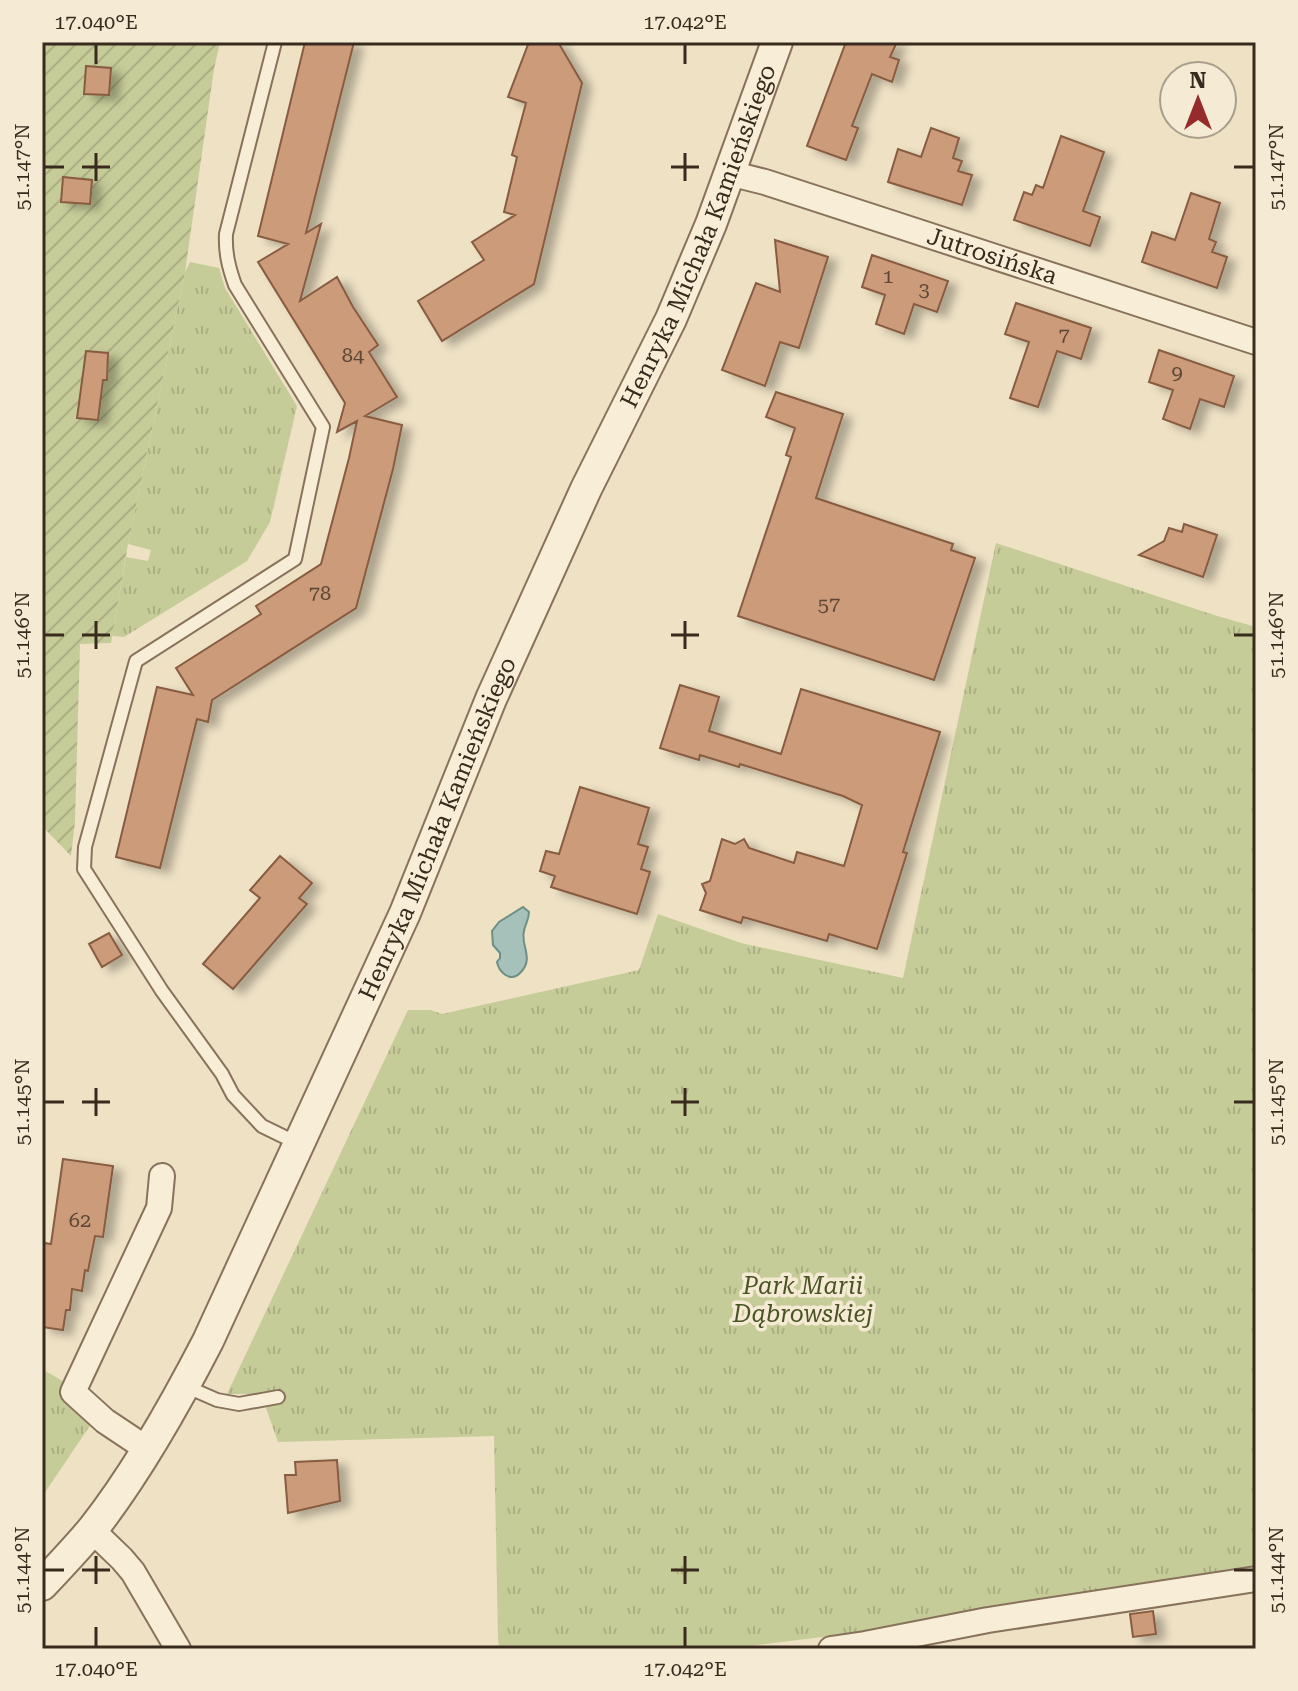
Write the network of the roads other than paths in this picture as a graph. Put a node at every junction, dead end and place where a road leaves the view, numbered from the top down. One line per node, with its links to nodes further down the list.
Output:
1 (275, 42): 5 (lane)
2 (777, 42): 3 (street, Henryka Michała Kamieńskiego)
3 (729, 173): 4 (street, Jutrosińska); 5 (street, Henryka Michała Kamieńskiego)
4 (1256, 342)
5 (299, 1144): 7 (street, Henryka Michała Kamieńskiego)
6 (162, 1176): 9 (street)
7 (185, 1386): 8 (lane); 9 (street, Henryka Michała Kamieńskiego)
8 (278, 1397)
9 (147, 1449): 10 (street, Henryka Michała Kamieńskiego)
10 (92, 1530): 12 (street, Henryka Michała Kamieńskiego); 14 (street)
11 (1256, 1579): 13 (street)
12 (42, 1585)
13 (847, 1648)
14 (178, 1649)

